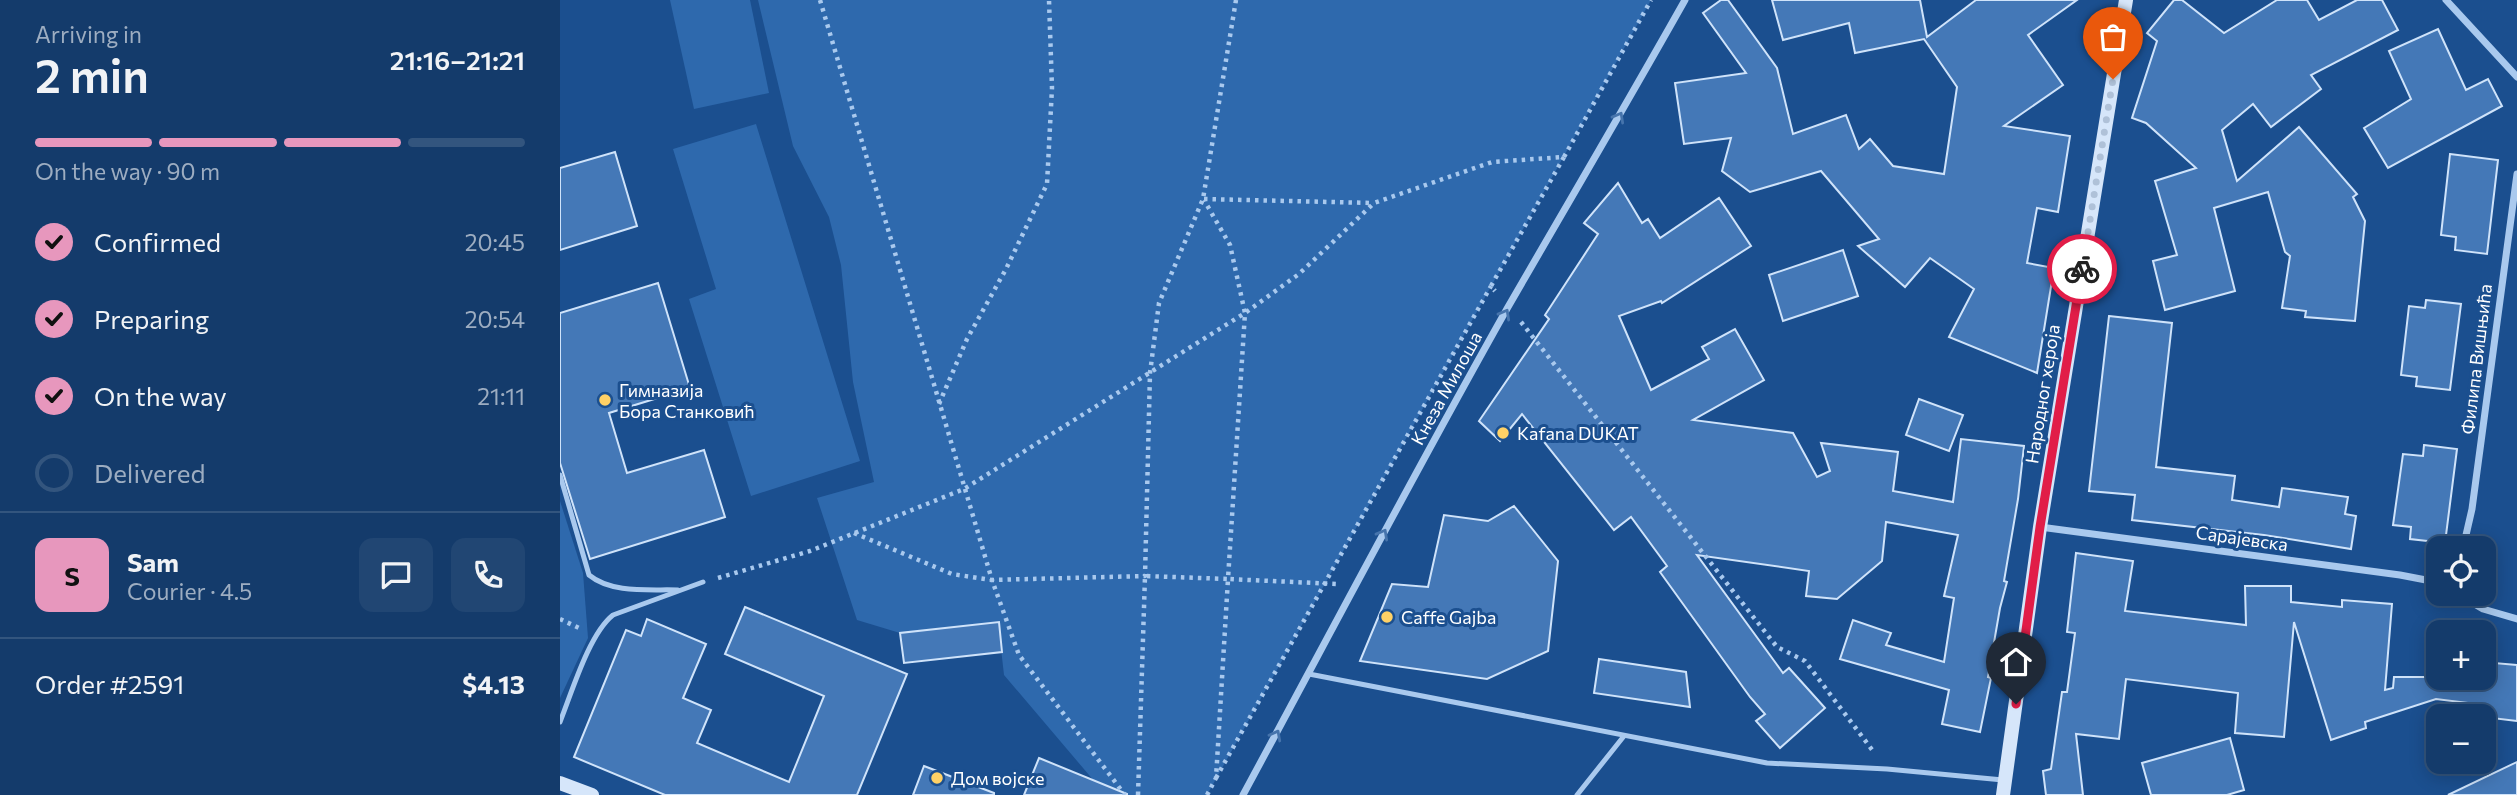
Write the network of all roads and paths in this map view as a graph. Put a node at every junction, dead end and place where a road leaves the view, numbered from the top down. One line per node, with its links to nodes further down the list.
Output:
1 (820, 0): 17 (path)
2 (1049, 0): 17 (path)
3 (1236, 0): 11 (path)
4 (1651, 0): 9 (path)
5 (1685, 0): 14 (street, Кнеза Милоша, one-way to 5)
6 (2126, 0): 20 (street, Народног хероја)
7 (2446, 0): 8 (street)
8 (2517, 77)
9 (1564, 157): 12 (path); 13 (path)
10 (2517, 174): 22 (street, Филипа Вишњића)
11 (1203, 199): 12 (path); 15 (path); 16 (path)
12 (1374, 204): 15 (path)
13 (1491, 286): 14 (path); 28 (path)
14 (1509, 307): 29 (street, Кнеза Милоша, one-way to 14); 36 (path)
15 (1245, 313): 16 (path); 24 (path)
16 (1150, 373): 19 (path); 23 (path)
17 (939, 405): 19 (path)
18 (560, 475): 30 (lane)
19 (964, 489): 21 (path); 25 (path)
20 (2040, 527): 26 (street, Сарајевска); 39 (street, Народног хероја)
21 (854, 533): 25 (path); 27 (path)
22 (2466, 536)
23 (1145, 576): 24 (path); 25 (path); 42 (path)
24 (1228, 579): 28 (path); 37 (path)
25 (992, 580): 41 (path)
26 (2426, 580)
27 (703, 582): 30 (lane)
28 (1325, 583): 29 (path); 37 (path)
29 (1355, 585): 33 (street, Кнеза Милоша)
30 (683, 590): 34 (lane)
31 (2478, 606): 32 (street)
32 (2517, 619)
33 (1309, 674): 35 (lane); 44 (street, Кнеза Милоша, one-way to 33)
34 (560, 722)
35 (1624, 736): 36 (lane); 45 (lane)
36 (1887, 769): 39 (lane)
37 (1216, 778): 43 (path)
38 (560, 783): 40 (street)
39 (2004, 788)
40 (592, 795)
41 (1125, 795)
42 (1138, 795)
43 (1207, 795)
44 (1244, 795)
45 (1577, 795)

